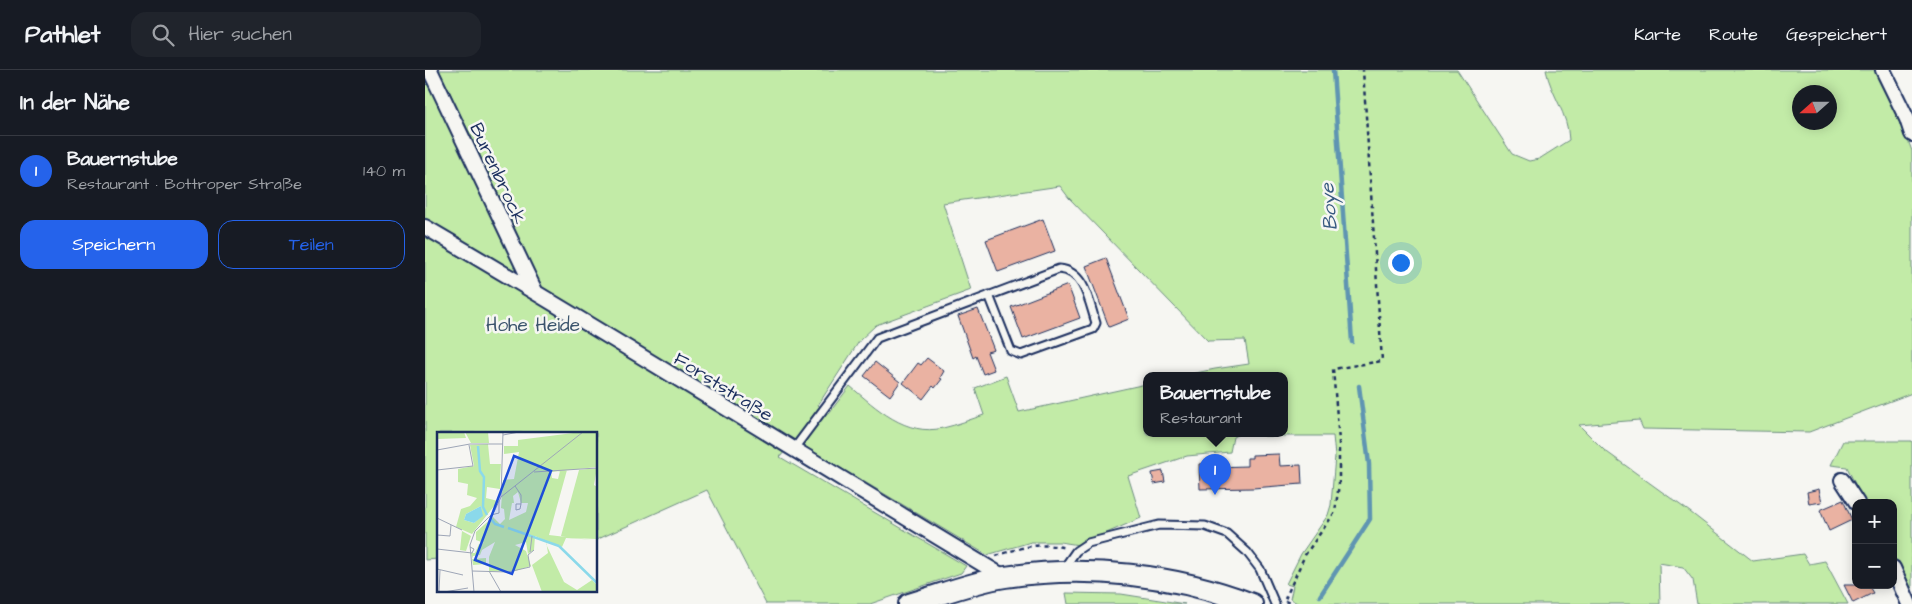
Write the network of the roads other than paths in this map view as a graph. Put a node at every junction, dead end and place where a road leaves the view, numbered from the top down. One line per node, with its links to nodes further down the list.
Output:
1 (430, 70): 5 (street, Burenbrock)
2 (1883, 70): 3 (street)
3 (1912, 134)
4 (425, 227): 5 (street, Forststraße)
5 (535, 291): 7 (street, Forststraße)
6 (989, 295): 6 (lane); 7 (lane)
7 (793, 450): 11 (street, Forststraße)
8 (1842, 480): 9 (street)
9 (1854, 499)
10 (1061, 573): 11 (main road); 14 (main road); 15 (lane)
11 (1004, 577): 13 (main road)
12 (1897, 577): 16 (street)
13 (909, 604)
14 (1252, 604)
15 (1275, 604)
16 (1909, 604)

